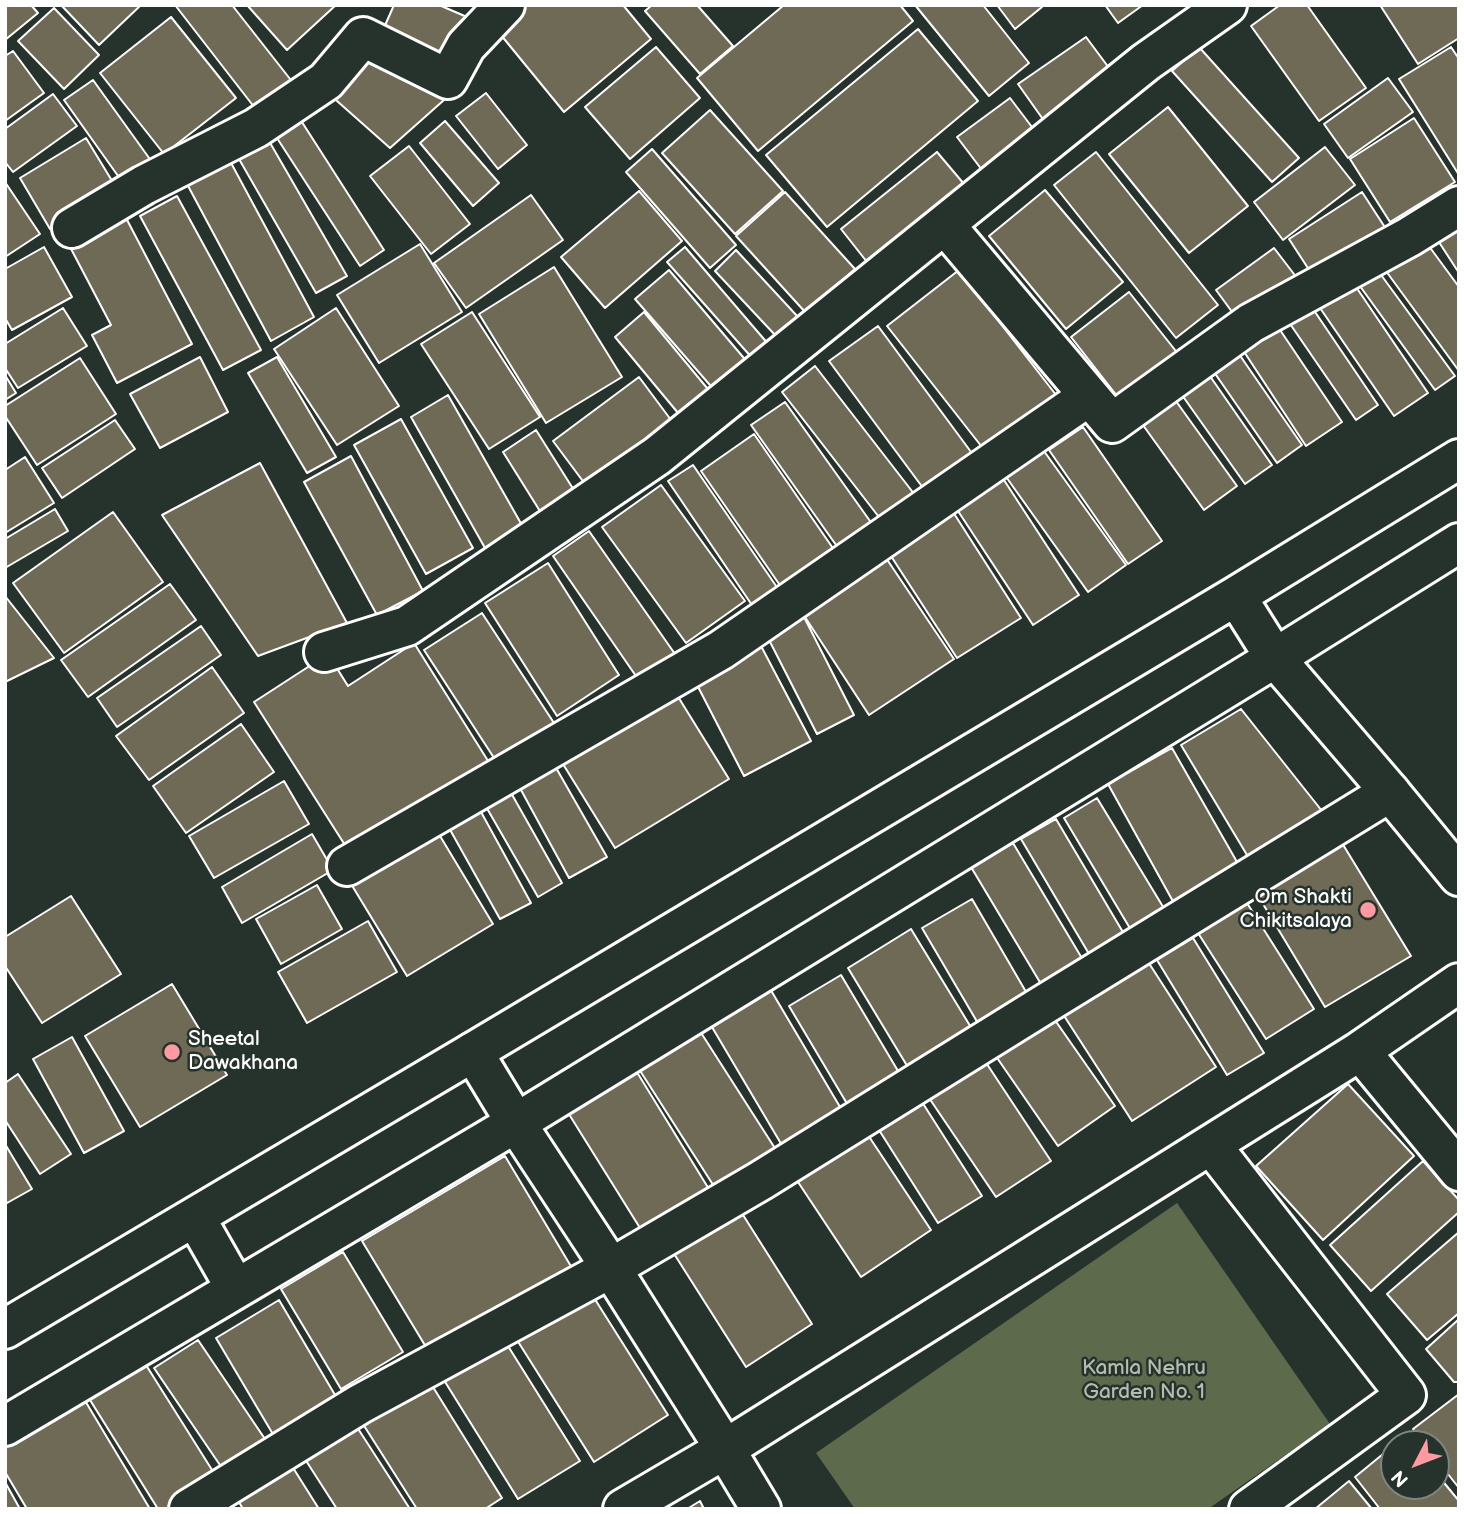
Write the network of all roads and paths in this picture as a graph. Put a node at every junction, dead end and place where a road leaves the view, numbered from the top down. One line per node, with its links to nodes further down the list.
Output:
1 (505, 5): 5 (street)
2 (1227, 5): 4 (street)
3 (1459, 206): 6 (street)
4 (945, 225): 6 (street); 10 (street)
5 (72, 229)
6 (1089, 396): 13 (street)
7 (1459, 459): 9 (street)
8 (1459, 543): 11 (street)
9 (1236, 596): 11 (street); 17 (street)
10 (324, 652)
11 (1275, 658): 12 (street); 18 (street)
12 (1391, 792): 14 (street); 22 (street)
13 (347, 866)
14 (1459, 876)
15 (1459, 983): 16 (street)
16 (1360, 1051): 19 (street); 20 (street)
17 (473, 1052): 18 (street); 21 (street)
18 (516, 1123): 22 (street); 23 (street)
19 (1211, 1144): 26 (street); 30 (street)
20 (1459, 1171)
21 (195, 1217): 23 (street); 24 (street)
22 (611, 1268): 26 (street); 27 (street)
23 (236, 1289): 25 (street)
24 (5, 1329)
25 (5, 1426)
26 (726, 1450): 28 (street); 29 (street)
27 (189, 1509)
28 (623, 1509)
29 (761, 1509)
30 (1250, 1509)

